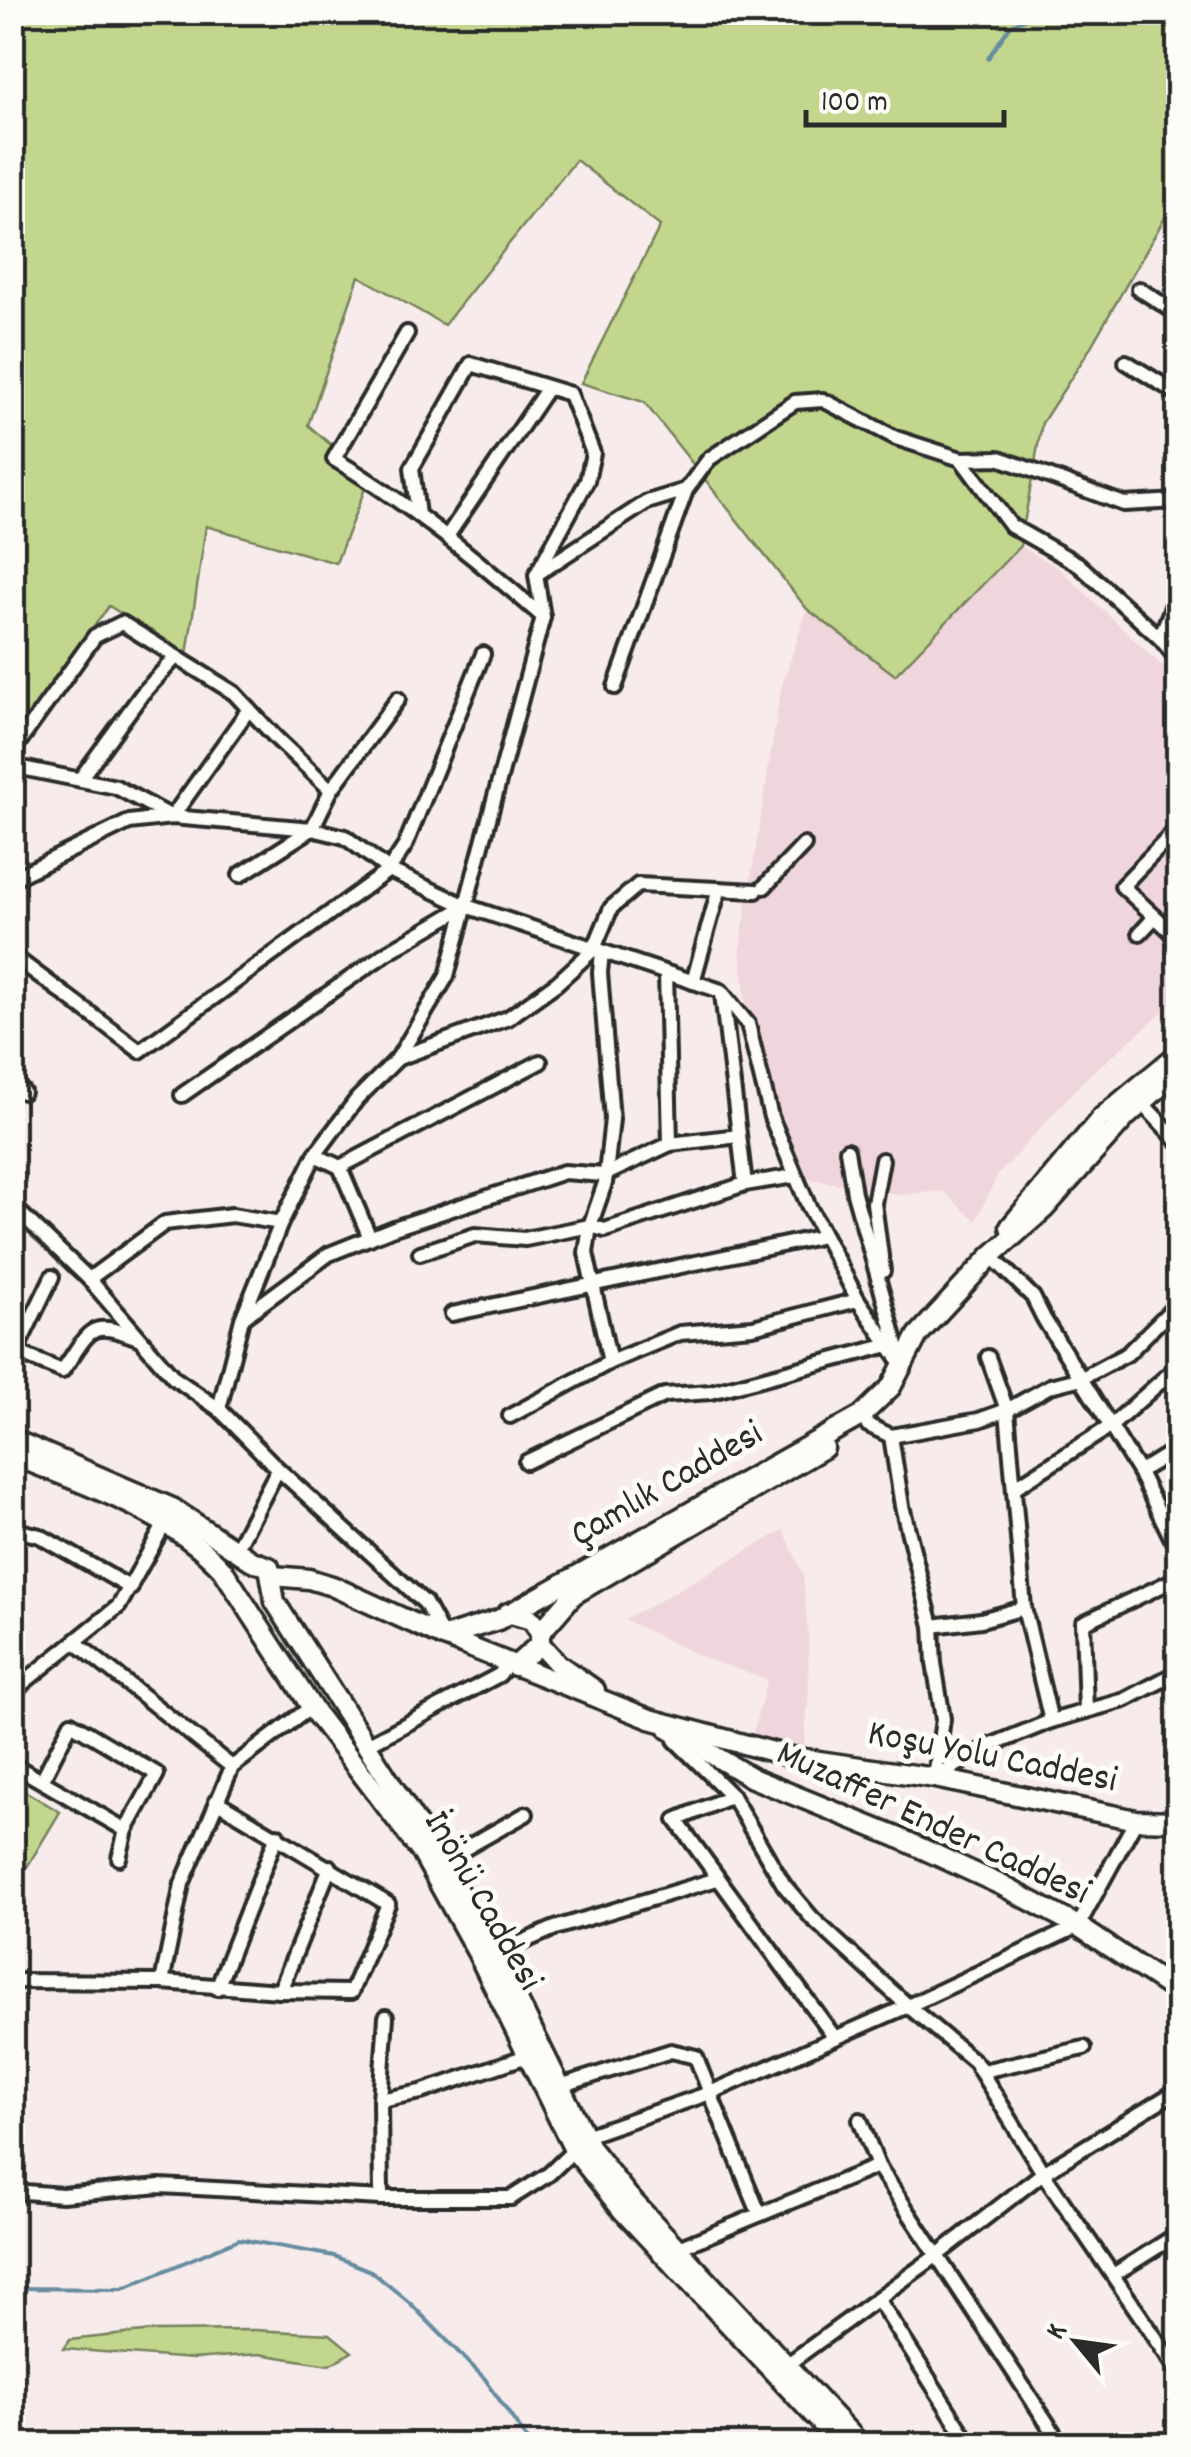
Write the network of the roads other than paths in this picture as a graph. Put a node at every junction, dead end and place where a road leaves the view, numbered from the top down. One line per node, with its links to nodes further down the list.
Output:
1 (1139, 288): 2 (street)
2 (1178, 314)
3 (407, 333): 10 (street)
4 (1126, 362): 6 (street)
5 (547, 388): 10 (street); 11 (street); 12 (street)
6 (1178, 394)
7 (961, 459): 8 (street); 9 (street); 15 (street)
8 (686, 490): 12 (street); 19 (street)
9 (1178, 501)
10 (418, 515): 11 (street)
11 (448, 535): 14 (street)
12 (536, 575): 14 (street)
13 (1178, 592): 15 (street)
14 (543, 616): 34 (street)
15 (1160, 638): 18 (street)
16 (483, 654): 30 (street)
17 (176, 657): 21 (street); 22 (street); 24 (street)
18 (1178, 660)
19 (615, 688)
20 (398, 699): 25 (street)
21 (249, 709): 25 (street); 26 (street)
22 (12, 752)
23 (12, 766): 24 (street)
24 (80, 780): 26 (street)
25 (332, 790): 28 (street)
26 (172, 817): 28 (street); 32 (street)
27 (1178, 828): 35 (street)
28 (312, 829): 30 (street); 31 (street)
29 (804, 845): 33 (street)
30 (389, 870): 34 (street); 39 (street)
31 (240, 876)
32 (12, 879)
33 (719, 889): 38 (street); 41 (street)
34 (466, 906): 38 (street); 44 (street); 49 (street)
35 (1155, 917): 36 (street); 37 (street)
36 (1140, 932)
37 (1178, 938)
38 (598, 950): 40 (street); 44 (street); 58 (street)
39 (12, 955)
40 (666, 973): 41 (street); 53 (street)
41 (692, 982): 42 (street)
42 (721, 991): 51 (street); 59 (street)
43 (1178, 1054): 67 (street, Çamlık Caddesi)
44 (398, 1058): 55 (street)
45 (540, 1062): 57 (street)
46 (1178, 1072): 50 (street, Çamlık Caddesi)
47 (12, 1080): 48 (street)
48 (23, 1092)
49 (182, 1095)
50 (1142, 1103): 52 (street); 67 (street, Çamlık Caddesi)
51 (739, 1136): 53 (street); 60 (street)
52 (1178, 1140)
53 (670, 1144): 58 (street)
54 (847, 1150): 71 (street)
55 (316, 1155): 57 (street); 62 (street)
56 (882, 1160): 71 (street)
57 (340, 1167): 65 (street)
58 (604, 1175): 63 (street); 65 (street)
59 (795, 1176): 60 (street); 64 (street)
60 (745, 1184): 63 (street)
61 (12, 1205): 69 (street)
62 (281, 1222): 69 (street); 75 (street)
63 (590, 1226): 66 (street); 70 (street)
64 (824, 1236): 70 (street); 72 (street)
65 (370, 1238): 75 (street)
66 (420, 1253)
67 (992, 1256): 81 (street, Çamlık Caddesi); 83 (street)
68 (52, 1277): 78 (street)
69 (88, 1280): 76 (street)
70 (592, 1284): 74 (street); 80 (street)
71 (885, 1298): 81 (street)
72 (858, 1300): 77 (street); 80 (street)
73 (1178, 1304): 83 (street)
74 (452, 1314)
75 (242, 1319): 84 (street)
76 (140, 1338): 78 (street); 84 (street)
77 (889, 1346): 81 (street); 93 (street)
78 (14, 1350)
79 (988, 1357): 85 (street)
80 (610, 1362): 86 (street)
81 (902, 1364): 87 (street, Çamlık Caddesi)
82 (1178, 1366): 88 (street)
83 (1082, 1378): 85 (street); 88 (street)
84 (219, 1410): 94 (street)
85 (1007, 1410): 89 (street); 97 (street)
86 (510, 1416)
87 (861, 1416): 89 (street); 107 (street, Çamlık Caddesi); 110 (street, Çamlık Caddesi)
88 (1111, 1426): 95 (street); 97 (street)
89 (892, 1436): 108 (street)
90 (12, 1439): 98 (street, İnönü Caddesi)
91 (1178, 1448): 95 (street)
92 (17, 1457): 96 (street); 98 (street, İnönü Caddesi)
93 (526, 1462)
94 (278, 1469): 101 (street); 109 (street)
95 (1139, 1472): 100 (street)
96 (12, 1477)
97 (1014, 1488): 106 (street)
98 (168, 1517): 101 (street, İnönü Caddesi); 104 (street); 105 (street, İnönü Caddesi)
99 (12, 1529): 104 (street)
100 (1178, 1551)
101 (244, 1555): 103 (street, İnönü Caddesi); 105 (street)
102 (1178, 1578): 117 (street)
103 (272, 1582): 105 (street); 109 (street, Koşu Yolu Caddesi); 120 (street, İnönü Caddesi)
104 (131, 1588): 111 (street)
105 (238, 1591): 115 (street, İnönü Caddesi)
106 (1024, 1608): 108 (street); 119 (street)
107 (503, 1616): 109 (street, Çamlık Caddesi); 110 (street); 112 (street)
108 (932, 1626): 123 (street)
109 (444, 1637): 112 (street, Koşu Yolu Caddesi)
110 (540, 1639): 112 (street, Çamlık Caddesi); 116 (street, Koşu Yolu Caddesi)
111 (75, 1642): 114 (street); 122 (street)
112 (507, 1662): 116 (street, Koşu Yolu Caddesi); 120 (street)
113 (1178, 1672): 117 (street)
114 (12, 1692)
115 (311, 1707): 122 (street); 147 (street, İnönü Caddesi)
116 (620, 1707): 118 (street, Koşu Yolu Caddesi)
117 (1086, 1711): 119 (street)
118 (650, 1719): 123 (street, Koşu Yolu Caddesi); 125 (street); 136 (street, Muzaffer Ender Caddesi)
119 (1051, 1722): 123 (street)
120 (365, 1746): 133 (street, İnönü Caddesi)
121 (12, 1764): 124 (street)
122 (232, 1767): 126 (street)
123 (935, 1778): 128 (street, Koşu Yolu Caddesi)
124 (42, 1780): 130 (street); 130 (street)
125 (732, 1796): 135 (street); 143 (street)
126 (216, 1800): 131 (street); 139 (street)
127 (526, 1814): 133 (street)
128 (1136, 1820): 129 (street, Koşu Yolu Caddesi); 136 (street)
129 (1178, 1822)
130 (126, 1830): 132 (street)
131 (277, 1835): 134 (street); 140 (street)
132 (119, 1858)
133 (441, 1862): 137 (street, İnönü Caddesi)
134 (330, 1866): 141 (street); 141 (street)
135 (717, 1879): 137 (street); 145 (street)
136 (1078, 1926): 142 (street, Muzaffer Ender Caddesi); 143 (street)
137 (495, 1954): 149 (street, İnönü Caddesi)
138 (12, 1981): 139 (street)
139 (162, 1982): 140 (street)
140 (217, 1988): 141 (street)
141 (280, 1990)
142 (1176, 1992)
143 (908, 2006): 145 (street); 148 (street)
144 (386, 2017): 152 (street)
145 (835, 2038): 151 (street)
146 (1084, 2048): 148 (street)
147 (530, 2055): 152 (street); 154 (street, İnönü Caddesi)
148 (975, 2062): 156 (street)
149 (560, 2086): 151 (street); 154 (street, İnönü Caddesi)
150 (1178, 2090): 156 (street)
151 (710, 2092): 154 (street); 159 (street)
152 (380, 2100): 158 (street)
153 (860, 2120): 155 (street)
154 (580, 2143): 158 (street); 161 (street, İnönü Caddesi); 167 (street, İnönü Caddesi)
155 (878, 2166): 159 (street); 162 (street)
156 (1043, 2173): 162 (street); 163 (street)
157 (12, 2191): 158 (street)
158 (381, 2198)
159 (759, 2213): 161 (street)
160 (1178, 2234): 163 (street)
161 (678, 2248): 165 (street, İnönü Caddesi)
162 (936, 2256): 164 (street); 170 (street)
163 (1113, 2276): 166 (street)
164 (878, 2300): 165 (street); 169 (street)
165 (785, 2366): 168 (street, İnönü Caddesi)
166 (1178, 2372)
167 (841, 2444)
168 (860, 2444)
169 (970, 2444)
170 (1061, 2444)

